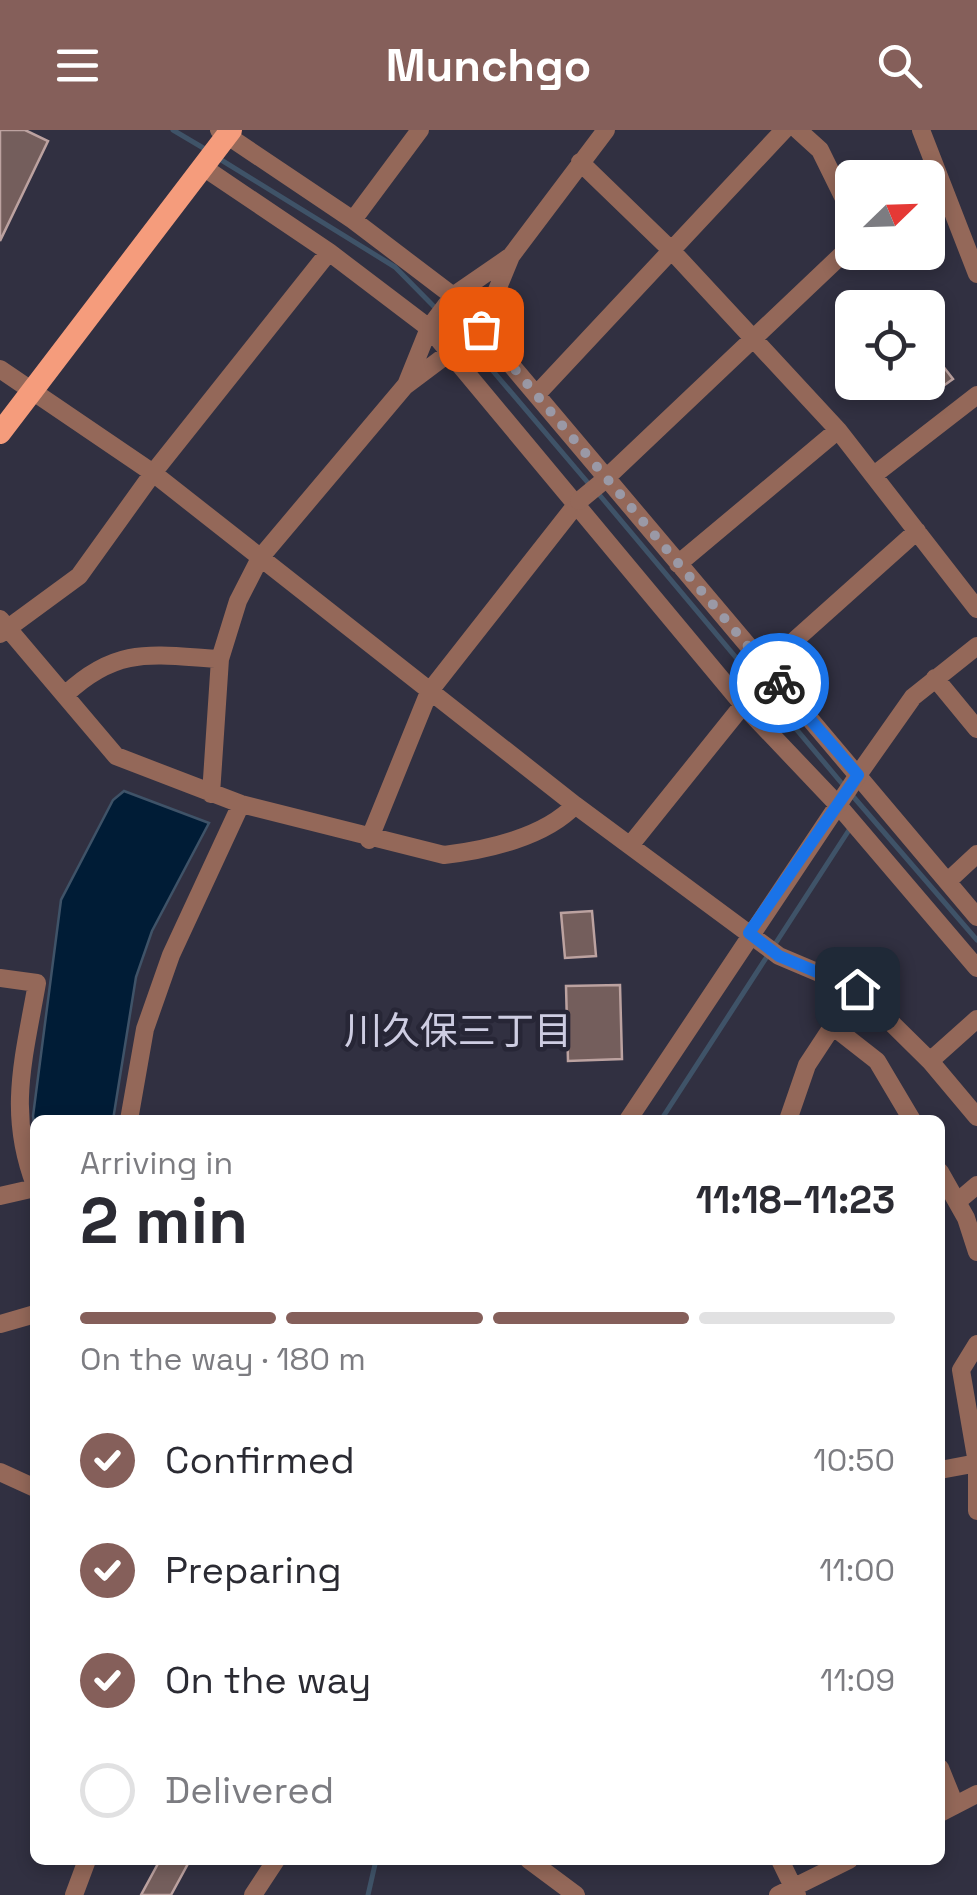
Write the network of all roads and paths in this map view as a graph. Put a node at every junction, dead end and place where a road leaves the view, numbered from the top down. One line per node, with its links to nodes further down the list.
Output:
1 (420, 130): 12 (street)
2 (606, 130): 8 (street)
3 (784, 130): 13 (street)
4 (798, 130): 10 (street)
5 (921, 130): 7 (street)
6 (226, 132): 9 (main road); 12 (street)
7 (927, 160)
8 (580, 162): 13 (street); 15 (street)
9 (203, 167): 14 (street); 25 (main road)
10 (835, 181)
11 (945, 205): 17 (street)
12 (353, 220): 18 (street)
13 (671, 250): 21 (street); 26 (street)
14 (330, 252): 19 (street); 30 (street)
15 (511, 256): 18 (street); 20 (street)
16 (835, 261): 21 (street)
17 (977, 274)
18 (453, 296): 19 (street); 20 (street)
19 (430, 328): 22 (street); 24 (street)
20 (481, 329): 22 (street); 26 (street)
21 (755, 338): 28 (street); 32 (street)
22 (452, 353): 24 (street); 33 (street)
23 (0, 369): 25 (street)
24 (406, 386): 35 (street)
25 (35, 389): 29 (main road); 30 (street)
26 (537, 394): 32 (street)
27 (977, 396): 31 (street)
28 (838, 430): 31 (street); 36 (street)
29 (0, 432)
30 (154, 473): 35 (street); 38 (street)
31 (874, 475): 34 (street)
32 (604, 480): 33 (street, bridge); 36 (street)
33 (578, 503): 43 (street); 45 (street)
34 (917, 531): 37 (street); 41 (street)
35 (260, 558): 40 (street); 43 (street)
36 (678, 564): 41 (street)
37 (977, 609)
38 (3, 627): 44 (street)
39 (977, 646): 42 (street)
40 (220, 660): 44 (street); 48 (street)
41 (766, 666): 47 (street)
42 (935, 678): 46 (street); 47 (street)
43 (429, 692): 50 (street); 52 (street)
44 (66, 694): 48 (street)
45 (743, 705): 51 (street); 53 (street)
46 (977, 730)
47 (858, 775): 51 (street, bridge); 55 (street)
48 (211, 794): 49 (street)
49 (242, 804): 52 (street); 65 (street)
50 (575, 805): 52 (street); 53 (street)
51 (838, 806): 57 (street); 58 (street)
52 (369, 840)
53 (632, 843): 57 (street)
54 (977, 854): 55 (street)
55 (948, 881): 56 (street)
56 (977, 916)
57 (756, 938): 60 (street); 66 (street)
58 (977, 968)
59 (0, 978): 64 (street)
60 (857, 989): 62 (street); 63 (street)
61 (977, 1019): 63 (street)
62 (830, 1024): 67 (street); 68 (street)
63 (930, 1061): 69 (street)
64 (8, 1103): 70 (street)
65 (130, 1115)
66 (632, 1115)
67 (790, 1115)
68 (909, 1115)
69 (977, 1118)
70 (30, 1173)
71 (945, 1181): 75 (street)
72 (977, 1185): 75 (street)
73 (30, 1188): 74 (street)
74 (0, 1196)
75 (957, 1202): 76 (street)
76 (977, 1252)
77 (30, 1315): 78 (street)
78 (0, 1324)
79 (977, 1344): 80 (street)
80 (977, 1463): 81 (street); 84 (street)
81 (945, 1469)
82 (0, 1472): 83 (street)
83 (30, 1486)
84 (977, 1512)
85 (977, 1794): 86 (street)
86 (948, 1809)
87 (85, 1865): 93 (street)
88 (273, 1865): 94 (street)
89 (536, 1865): 95 (street)
90 (782, 1865): 92 (street)
91 (840, 1865): 92 (street)
92 (790, 1893)
93 (74, 1895)
94 (253, 1895)
95 (576, 1895)

